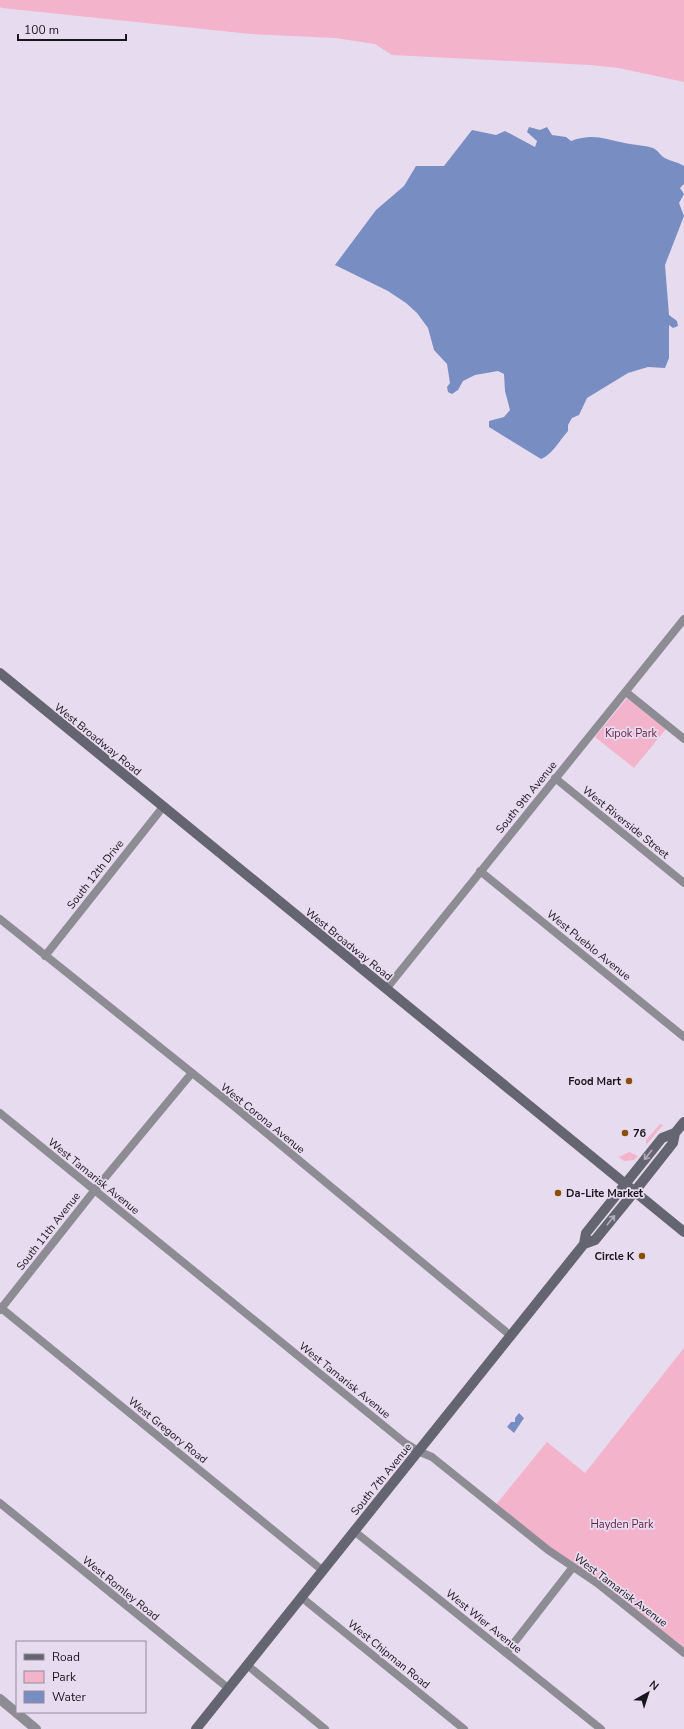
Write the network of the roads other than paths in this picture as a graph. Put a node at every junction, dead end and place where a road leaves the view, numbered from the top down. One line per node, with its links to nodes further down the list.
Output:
1 (684, 619): 3 (street, South 9th Avenue)
2 (0, 673): 6 (main road, West Broadway Road)
3 (626, 692): 4 (street); 5 (street, South 9th Avenue)
4 (684, 739)
5 (555, 778): 7 (street, South 9th Avenue); 8 (street, West Riverside Street)
6 (163, 807): 10 (street, South 12th Drive); 11 (main road, West Broadway Road)
7 (480, 871): 11 (street, South 9th Avenue); 12 (street, West Pueblo Avenue)
8 (684, 883)
9 (0, 919): 10 (street, West Corona Avenue)
10 (45, 956): 13 (street, West Corona Avenue)
11 (386, 989): 17 (main road, West Broadway Road)
12 (684, 1037)
13 (191, 1074): 18 (street, South 11th Avenue); 23 (street, West Corona Avenue)
14 (0, 1113): 18 (street, West Tamarisk Avenue)
15 (684, 1122): 16 (main road, South 7th Avenue)
16 (675, 1133): 17 (main road, South 7th Avenue, one-way to 17); 19 (main road, South 7th Avenue)
17 (626, 1184): 19 (main road, West Broadway Road); 21 (main road, South 7th Avenue)
18 (94, 1191): 22 (street, South 11th Avenue); 24 (street, West Tamarisk Avenue)
19 (635, 1191): 20 (main road, West Broadway Road); 21 (main road, South 7th Avenue, one-way to 19)
20 (684, 1232)
21 (584, 1244): 23 (main road, South 7th Avenue)
22 (0, 1308): 28 (street, West Gregory Road)
23 (511, 1336): 24 (main road, South 7th Avenue)
24 (418, 1451): 26 (main road, South 7th Avenue); 27 (street, West Tamarisk Avenue)
25 (0, 1504): 33 (street, West Romley Road)
26 (354, 1531): 28 (main road, South 7th Avenue); 31 (street, West Wier Avenue)
27 (573, 1567): 30 (street, West Tamarisk Avenue); 31 (street)
28 (322, 1570): 29 (main road, South 7th Avenue)
29 (301, 1597): 32 (main road, South 7th Avenue); 40 (street, West Chipman Road)
30 (684, 1652)
31 (506, 1653): 41 (street, West Wier Avenue)
32 (247, 1665): 33 (main road, South 7th Avenue); 39 (street)
33 (228, 1688): 38 (main road, South 7th Avenue)
34 (0, 1699): 35 (street)
35 (16, 1712)
36 (17, 1713): 37 (street)
37 (36, 1729)
38 (196, 1729)
39 (325, 1729)
40 (464, 1729)
41 (601, 1729)

